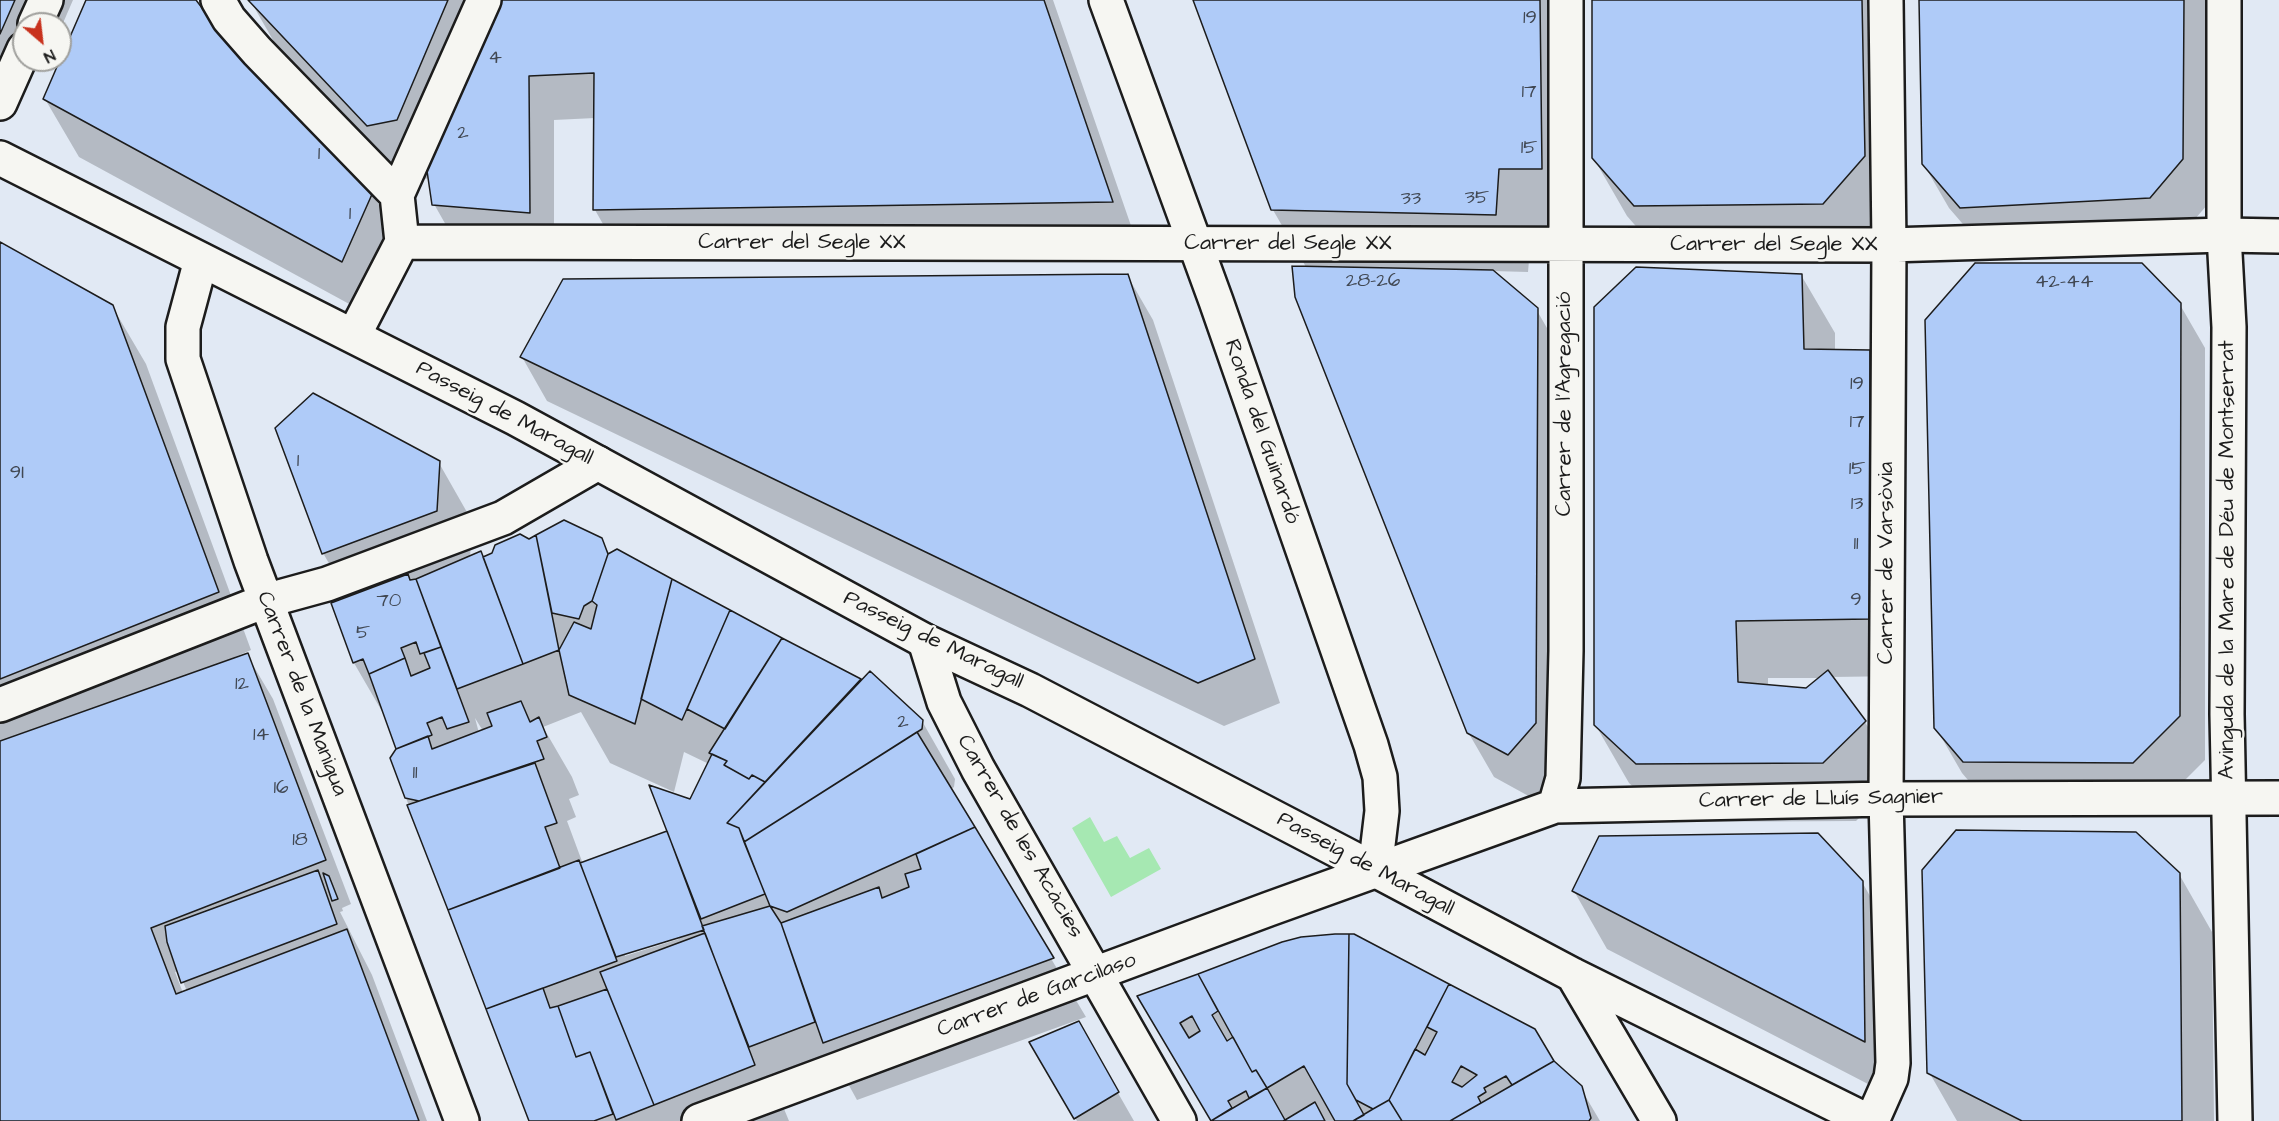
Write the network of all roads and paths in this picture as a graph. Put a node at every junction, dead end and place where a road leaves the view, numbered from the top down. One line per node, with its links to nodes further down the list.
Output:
1 (218, 0): 10 (street)
2 (484, 0): 10 (street)
3 (1106, 0): 14 (street, Ronda del Guinardó)
4 (1566, 0): 15 (street, Carrer de l'Agregació)
5 (1886, 0): 16 (street, Carrer de Varsòvia)
6 (2223, 0): 11 (street, Avinguda de la Mare de Déu de Montserrat)
7 (14, 72): 8 (street)
8 (0, 103)
9 (0, 158): 17 (street, Passeig de Maragall)
10 (397, 195): 13 (street)
11 (2224, 235): 12 (street, Carrer del Segle XX); 16 (street, Carrer del Segle XX); 23 (street, Avinguda de la Mare de Déu de Montserrat)
12 (2279, 236)
13 (402, 242): 14 (street, Carrer del Segle XX); 18 (street)
14 (1194, 243): 15 (street, Carrer del Segle XX); 27 (street, Ronda del Guinardó)
15 (1565, 244): 16 (street, Carrer del Segle XX); 26 (street, Carrer de l'Agregació)
16 (1889, 245): 25 (street, Carrer de Varsòvia)
17 (201, 260): 18 (street, Passeig de Maragall); 20 (street, Carrer de la Manigua)
18 (354, 335): 19 (street, Passeig de Maragall)
19 (598, 463): 20 (street); 21 (street, Passeig de Maragall)
20 (265, 601): 22 (street); 30 (street, Carrer de la Manigua)
21 (925, 641): 27 (street, Passeig de Maragall); 28 (street, Carrer de les Acàcies)
22 (0, 705)
23 (2228, 798): 24 (street, Carrer de Lluís Sagnier); 25 (street, Carrer de Lluís Sagnier); 35 (street, Avinguda de la Mare de Déu de Montserrat)
24 (2279, 798)
25 (1886, 799): 26 (street, Carrer de Lluís Sagnier); 34 (street, Carrer de Varsòvia)
26 (1555, 806): 27 (street, Carrer de Lluís Sagnier)
27 (1375, 870): 28 (street, Carrer de Garcilaso); 29 (street, Passeig de Maragall)
28 (1096, 974): 31 (street, Carrer de Garcilaso); 32 (street, Carrer de les Acàcies)
29 (1573, 975): 33 (street); 34 (street, Passeig de Maragall)
30 (462, 1121)
31 (699, 1121)
32 (1179, 1121)
33 (1659, 1121)
34 (1870, 1121)
35 (2235, 1121)

